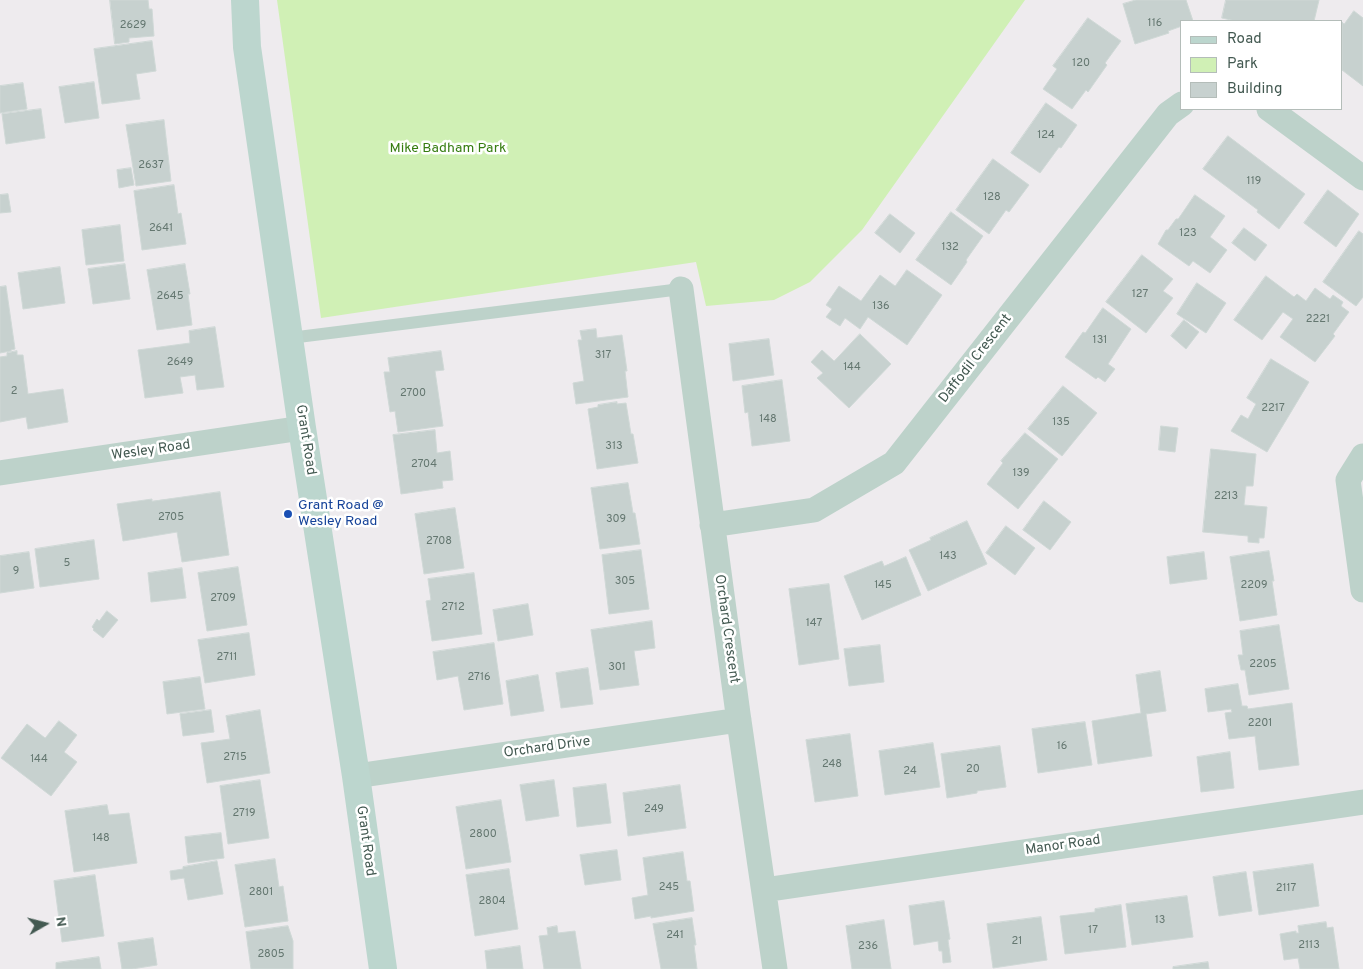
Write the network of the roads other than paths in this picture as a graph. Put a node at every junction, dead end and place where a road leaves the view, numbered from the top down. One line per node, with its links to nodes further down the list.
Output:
1 (245, 0): 6 (street, Grant Road)
2 (1180, 105): 10 (street, Daffodil Crescent)
3 (1270, 110): 4 (street)
4 (1363, 178)
5 (681, 289): 6 (lane); 10 (street, Orchard Crescent)
6 (290, 338): 7 (street, Grant Road)
7 (302, 428): 9 (street, Wesley Road); 13 (street, Grant Road)
8 (1363, 456): 11 (street)
9 (0, 473)
10 (712, 525): 12 (street, Orchard Crescent)
11 (1363, 590)
12 (738, 720): 13 (street, Orchard Drive); 15 (street, Orchard Crescent)
13 (356, 776): 16 (street, Grant Road)
14 (1363, 802): 15 (street, Manor Road)
15 (764, 890): 17 (street, Orchard Crescent)
16 (383, 969)
17 (776, 969)

